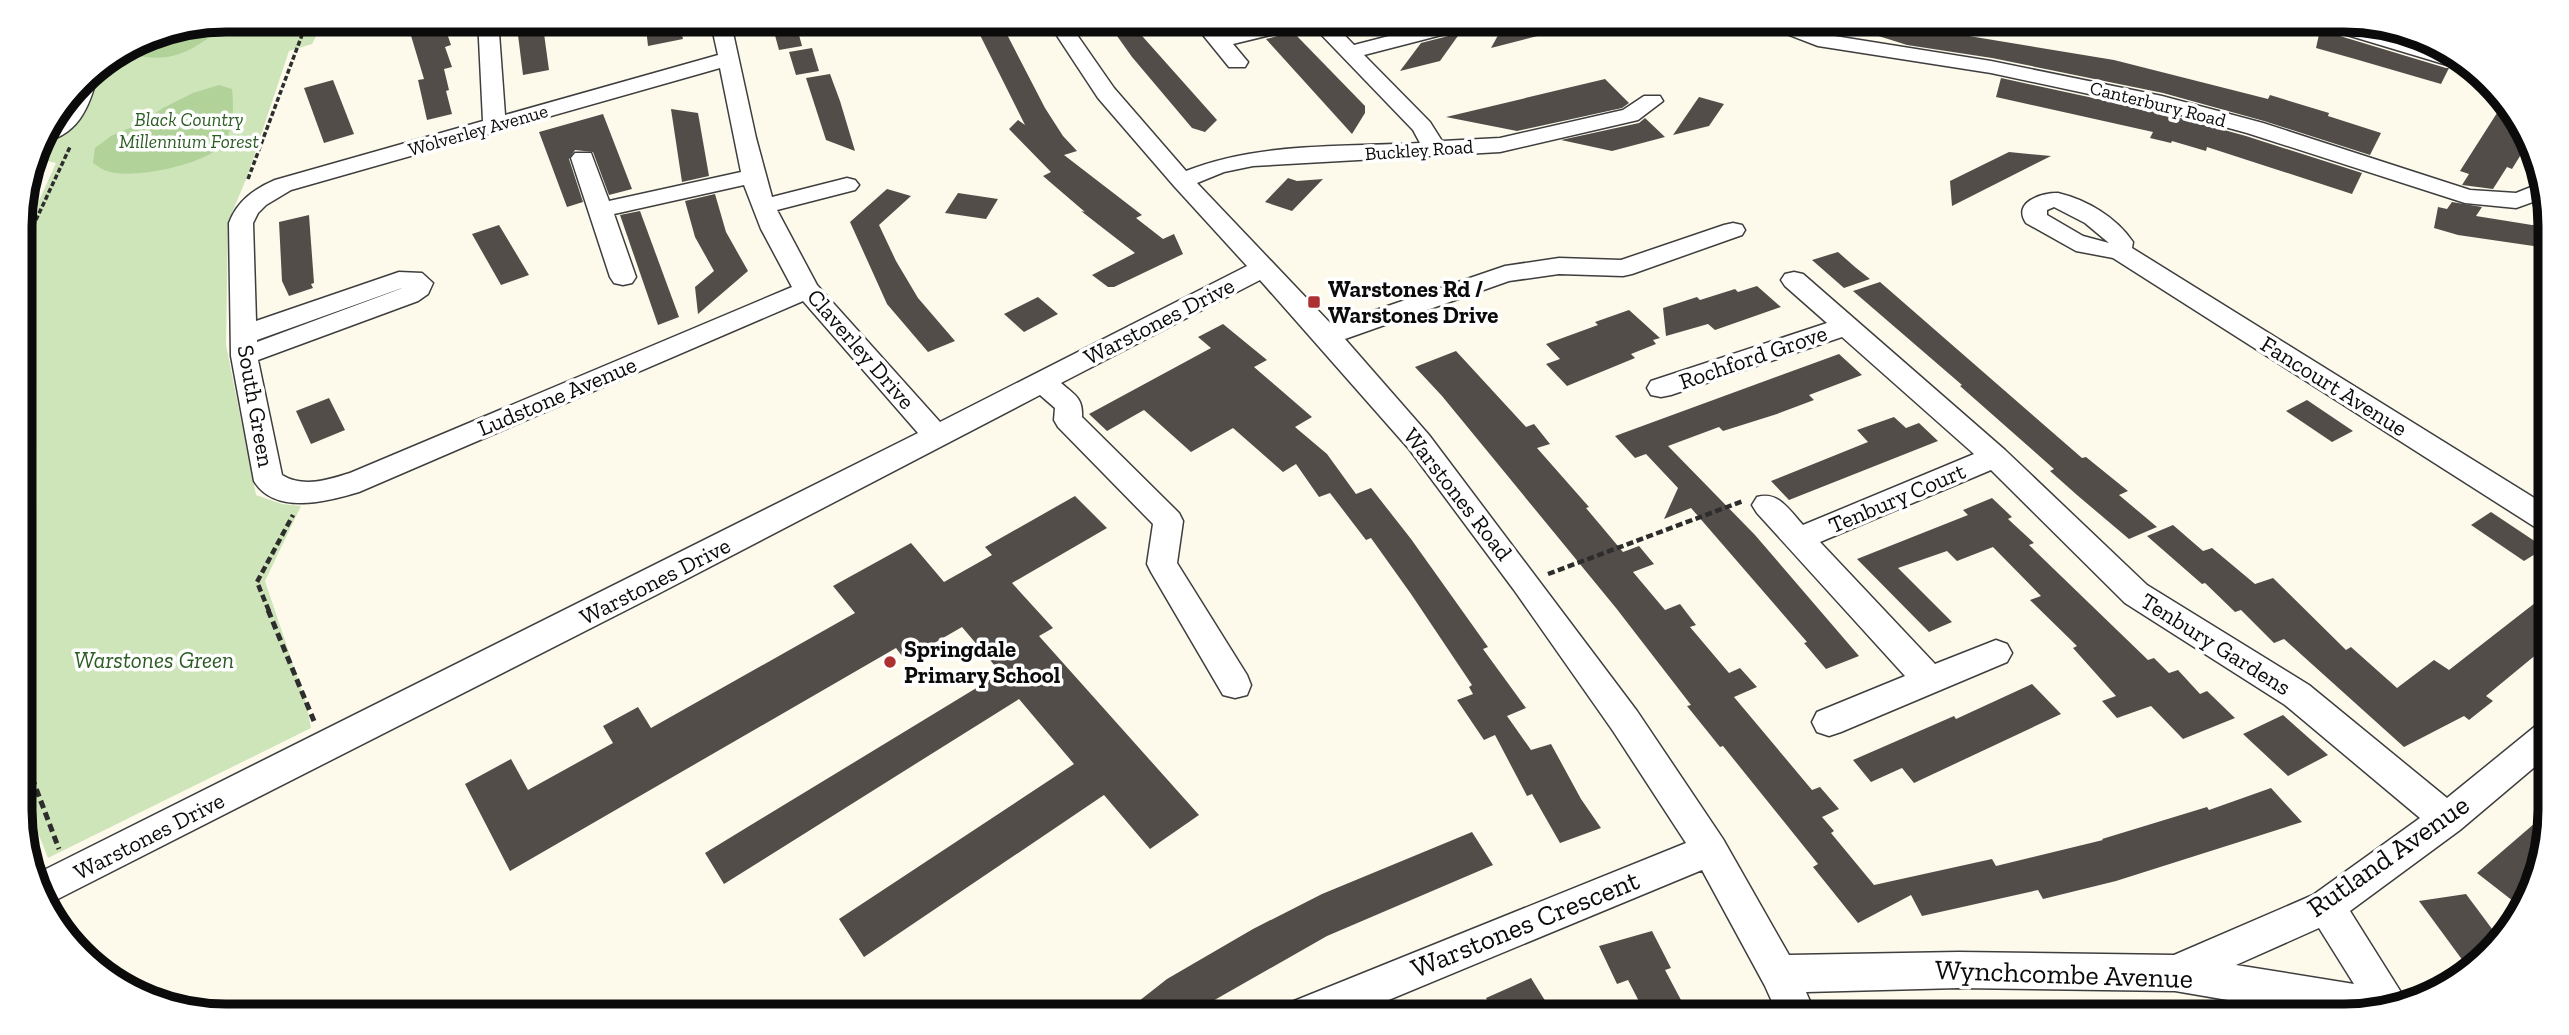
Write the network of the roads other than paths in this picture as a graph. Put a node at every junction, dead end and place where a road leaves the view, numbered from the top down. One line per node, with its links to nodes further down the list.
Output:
1 (489, 32): 17 (street)
2 (723, 32): 13 (street, Claverley Drive)
3 (1065, 32): 22 (street, Warstones Road)
4 (1211, 32): 10 (street)
5 (1258, 32): 10 (street)
6 (1328, 32): 11 (street)
7 (1429, 32): 11 (street)
8 (1798, 32): 24 (street, Canterbury Road)
9 (2361, 33): 12 (street)
10 (1219, 41): 14 (street)
11 (1349, 52): 19 (street)
12 (2431, 53)
13 (730, 58): 17 (street, Wolverley Avenue); 21 (street, Claverley Drive)
14 (1237, 62)
15 (81, 96): 18 (street)
16 (1652, 101): 19 (street, Buckley Road)
17 (494, 125): 27 (street, Wolverley Avenue)
18 (59, 127)
19 (1434, 148): 22 (street, Buckley Road)
20 (583, 158): 26 (street)
21 (754, 176): 25 (street, Claverley Drive); 26 (street)
22 (1182, 181): 30 (street, Warstones Road)
23 (847, 185): 25 (street)
24 (2535, 195)
25 (764, 206): 33 (street, Claverley Drive)
26 (601, 210): 31 (street)
27 (241, 223): 36 (street, South Green)
28 (1733, 230): 35 (street)
29 (2119, 251): 43 (street, Fancourt Avenue)
30 (1265, 267): 35 (street, Warstones Road); 37 (street, Warstones Drive)
31 (624, 277)
32 (1794, 280): 34 (street, Rochford Grove)
33 (807, 290): 39 (street, Claverley Drive); 41 (street, Ludstone Avenue)
34 (1846, 326): 38 (street, Rochford Grove); 40 (street, Rochford Grove)
35 (1327, 336): 51 (street, Warstones Road)
36 (244, 345): 36 (street); 41 (street, South Green)
37 (1041, 382): 39 (street, Warstones Drive); 47 (street)
38 (1661, 388)
39 (936, 435): 52 (street, Warstones Drive)
40 (1995, 457): 44 (street, Tenbury Court); 50 (street, Tenbury Gardens)
41 (305, 494)
42 (1767, 505): 44 (street, Tenbury Court)
43 (2538, 514)
44 (1798, 539): 46 (street, Tenbury Court)
45 (1996, 653): 46 (street)
46 (1929, 680): 48 (street)
47 (1235, 685)
48 (1829, 722)
49 (2538, 744): 50 (street, Rutland Avenue)
50 (2447, 819): 53 (street, Rutland Avenue)
51 (1710, 849): 55 (street, Warstones Road); 57 (street, Warstones Crescent)
52 (56, 882)
53 (2326, 906): 54 (street, Rutland Avenue); 56 (street)
54 (2175, 973): 55 (street, Wynchcombe Avenue); 59 (street, Wynchcombe Avenue)
55 (1779, 974): 58 (street, Warstones Road)
56 (2384, 999)
57 (1334, 1003)
58 (1792, 1003)
59 (2354, 1003)

